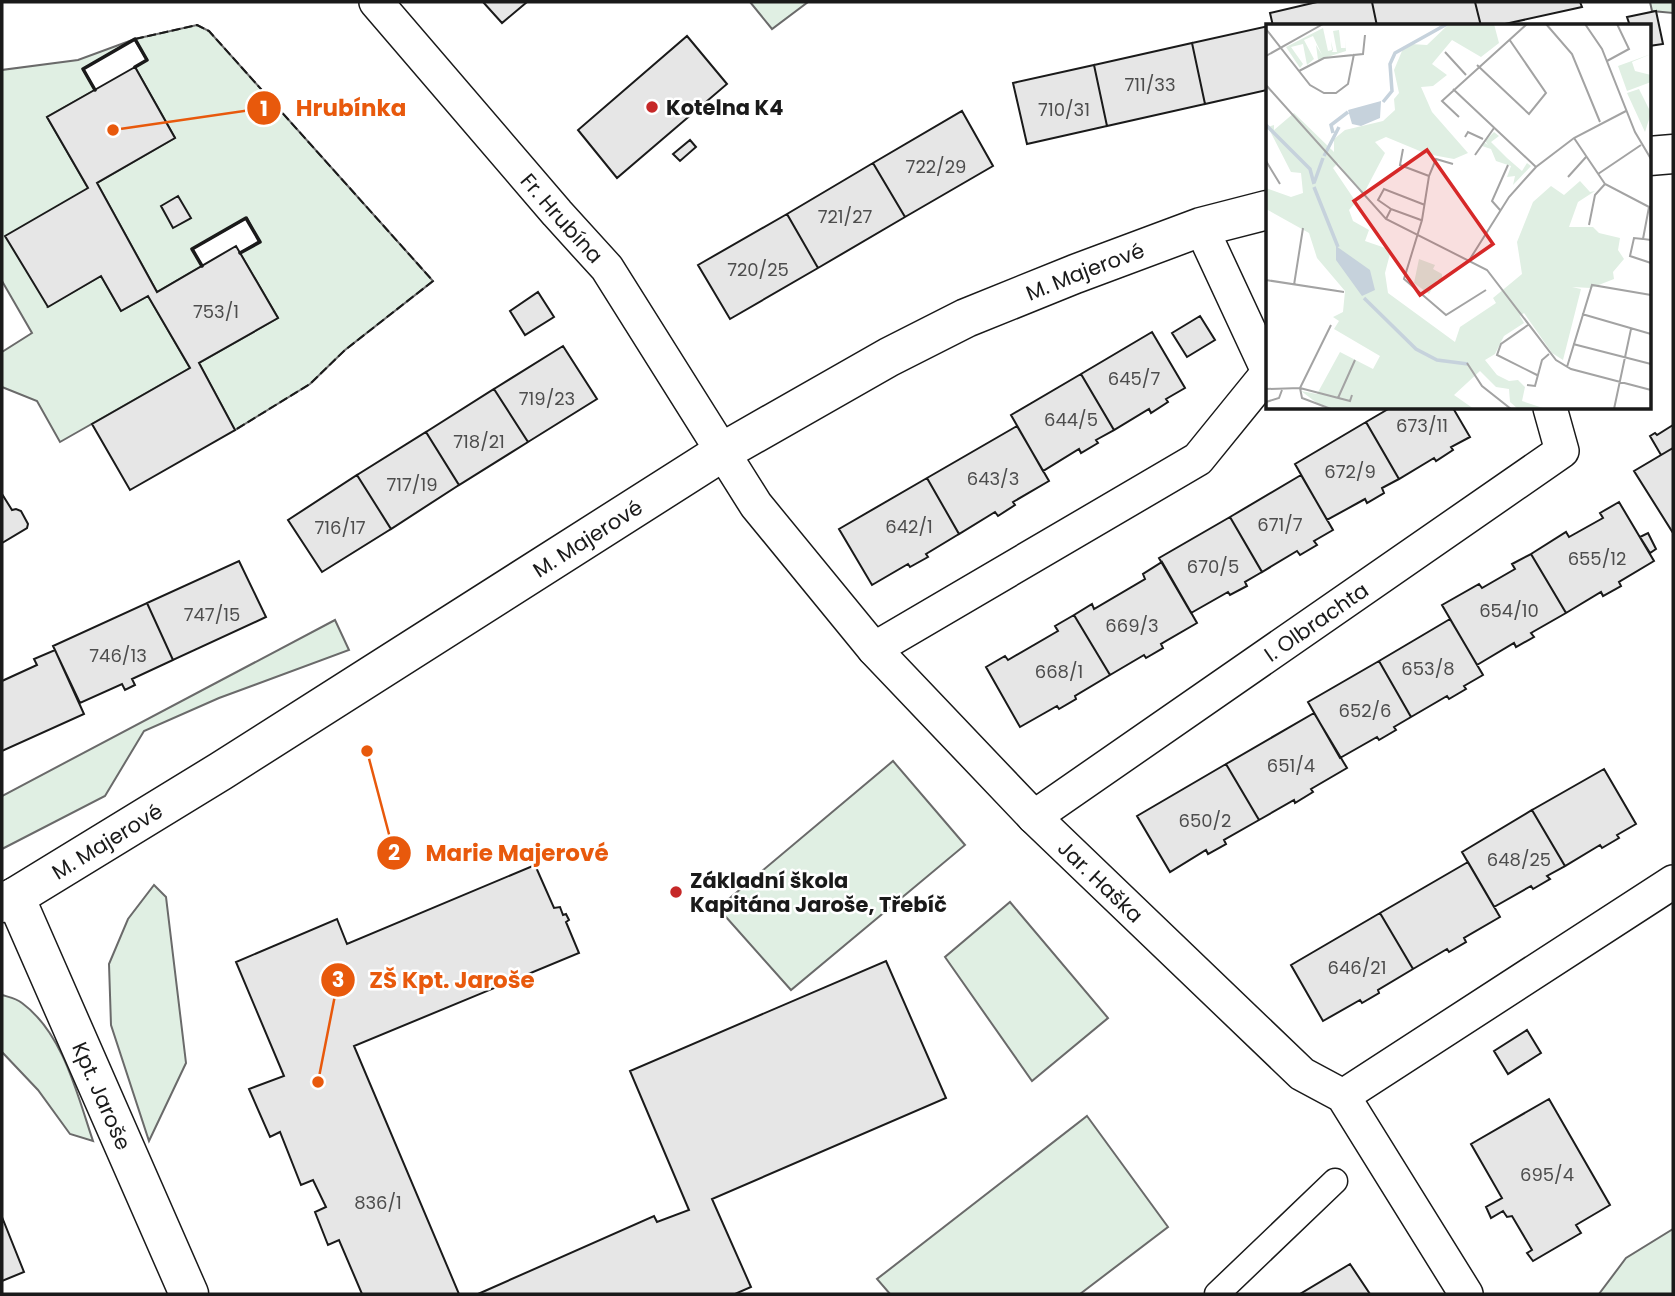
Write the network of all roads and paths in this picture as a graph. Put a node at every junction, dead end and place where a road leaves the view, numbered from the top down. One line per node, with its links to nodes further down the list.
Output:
1 (376, 2): 9 (street, Fr. Hrubína)
2 (1673, 154): 3 (street)
3 (1650, 156)
4 (1266, 210): 5 (street, M. Majerové)
5 (1201, 227): 6 (street); 9 (street, M. Majerové)
6 (1266, 369)
7 (1266, 372): 10 (street)
8 (1551, 410): 11 (street, I. Olbrachta)
9 (724, 452): 10 (street, Jar. Haška); 13 (street, M. Majerové)
10 (874, 649): 11 (street, Jar. Haška)
11 (1034, 817): 14 (street, Jar. Haška)
12 (1673, 882): 14 (street)
13 (8, 900): 16 (street, Kpt. Jaroše)
14 (1343, 1096): 18 (street, Jar. Haška)
15 (1335, 1181): 17 (street)
16 (189, 1294)
17 (1217, 1294)
18 (1466, 1294)

